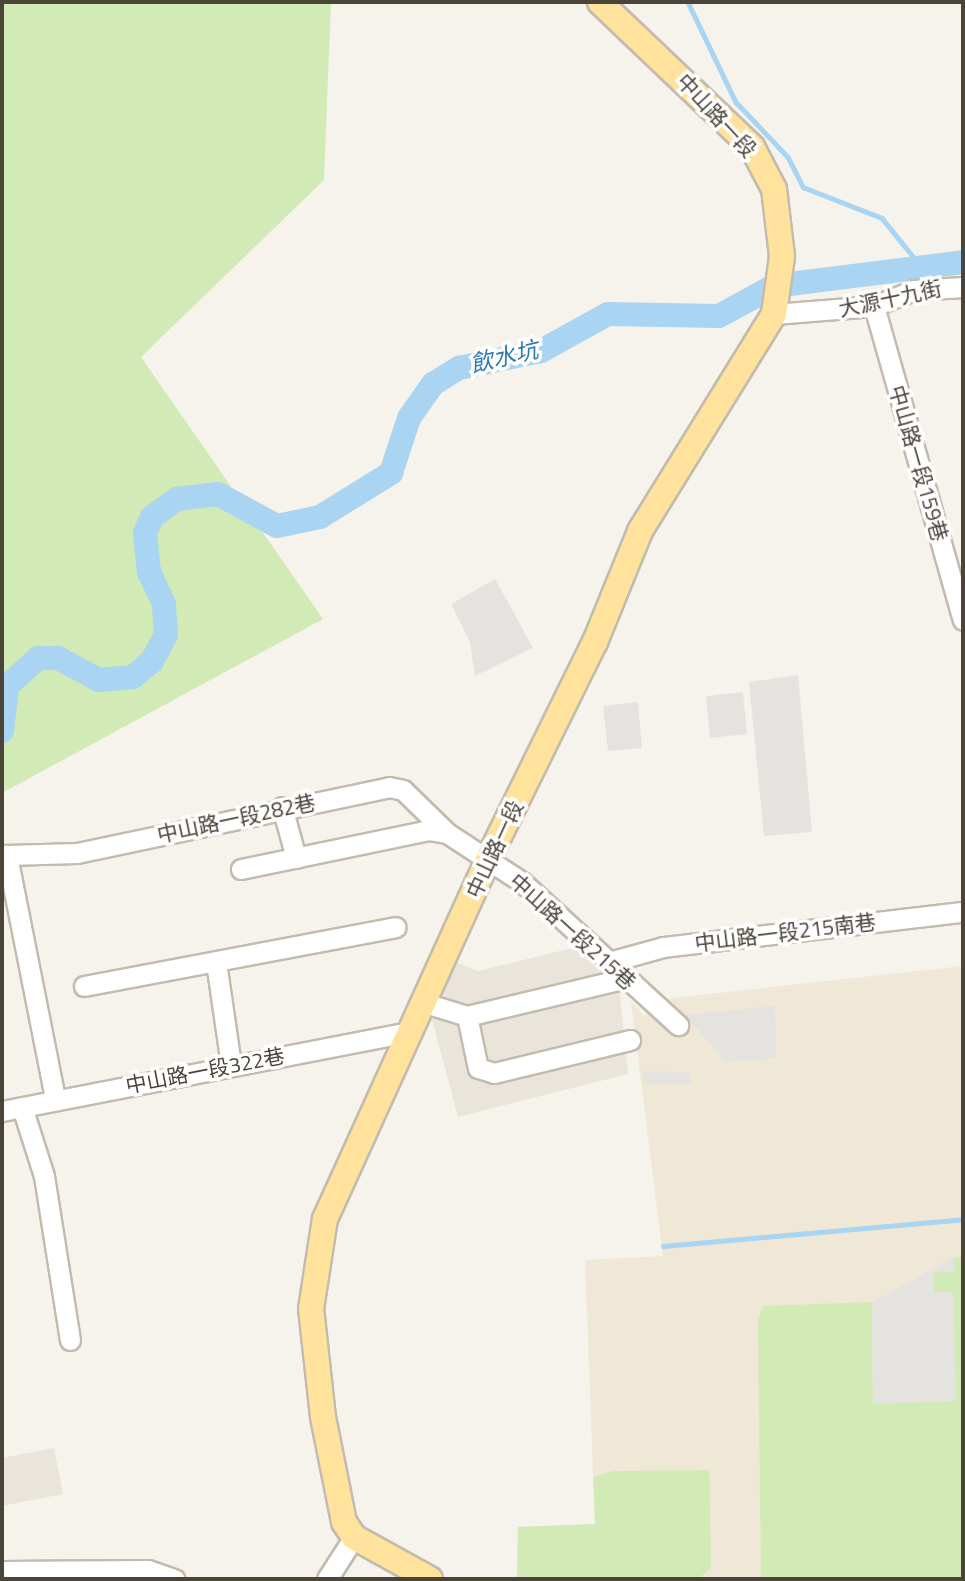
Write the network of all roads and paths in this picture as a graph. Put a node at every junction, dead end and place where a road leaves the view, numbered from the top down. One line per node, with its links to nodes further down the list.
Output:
1 (600, 2): 4 (main road, 中山路一段)
2 (963, 287): 3 (street, 大源十九街)
3 (874, 306): 4 (street, 大源十九街); 5 (street, 中山路一段159巷)
4 (774, 313): 8 (main road, 中山路一段)
5 (963, 620)
6 (282, 807): 7 (street, 中山路一段282巷); 9 (street); 23 (street, 中山路一段282巷)
7 (447, 833): 8 (street, 中山路一段282巷); 9 (street)
8 (489, 857): 14 (street, 中山路一段215巷); 17 (main road, 中山路一段)
9 (296, 858): 10 (street)
10 (241, 869)
11 (963, 912): 14 (street, 中山路一段215南巷)
12 (395, 927): 13 (street)
13 (216, 962): 16 (street); 22 (street)
14 (609, 962): 15 (street, 中山路一段215巷)
15 (626, 978): 18 (street); 19 (street, 中山路一段215巷)
16 (84, 986)
17 (425, 1003): 18 (street); 20 (main road, 中山路一段)
18 (467, 1016): 21 (street)
19 (678, 1025)
20 (410, 1032): 22 (street, 中山路一段322巷); 27 (main road, 中山路一段)
21 (630, 1040)
22 (231, 1065): 23 (street, 中山路一段322巷)
23 (55, 1098): 24 (street, 中山路一段322巷)
24 (22, 1107): 25 (street, 中山路一段322巷); 26 (street)
25 (2, 1111)
26 (70, 1340)
27 (354, 1536): 30 (street); 31 (main road)
28 (2, 1571): 29 (street)
29 (174, 1579)
30 (327, 1579)
31 (430, 1579)

